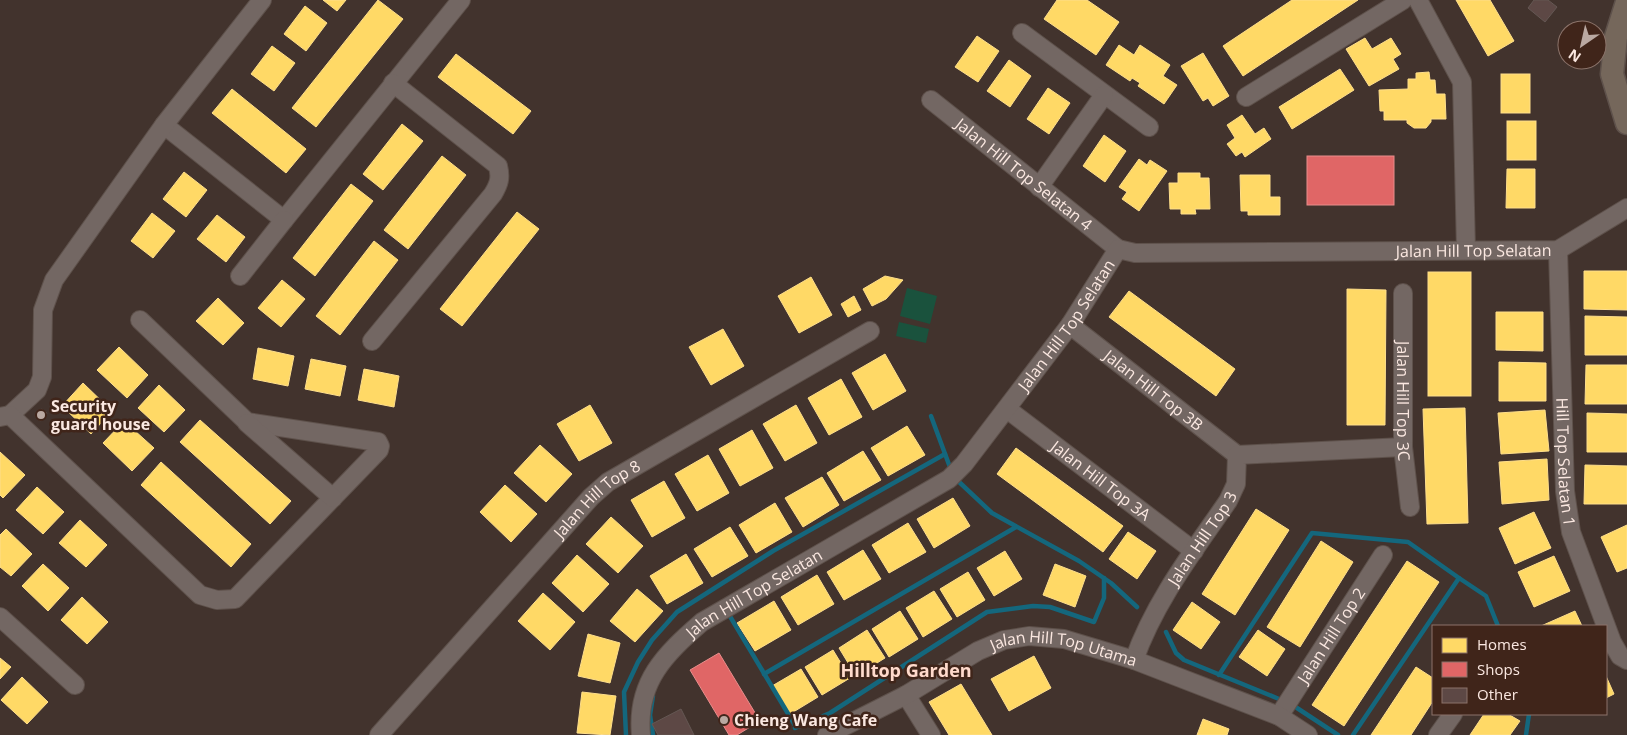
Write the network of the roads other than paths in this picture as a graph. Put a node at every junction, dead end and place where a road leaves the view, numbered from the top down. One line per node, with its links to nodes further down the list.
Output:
1 (262, 0): 12 (street)
2 (460, 0): 7 (street)
3 (1403, 0): 9 (street)
4 (1418, 0): 18 (street)
5 (1626, 1): 11 (main road)
6 (1022, 34): 8 (street)
7 (393, 83): 16 (street); 25 (street)
8 (1104, 95): 13 (street); 14 (street)
9 (1246, 97)
10 (931, 100): 14 (street, Jalan Hill Top Selatan 4)
11 (1627, 123)
12 (164, 125): 16 (street); 27 (street)
13 (1149, 127)
14 (1039, 187): 17 (street, Jalan Hill Top Selatan 4)
15 (1627, 208): 19 (street, Jalan Hill Top Selatan)
16 (284, 220): 20 (street)
17 (1118, 248): 18 (street, Jalan Hill Top Selatan); 23 (street, Jalan Hill Top Selatan)
18 (1466, 250): 19 (street, Jalan Hill Top Selatan)
19 (1558, 250): 36 (street, Hill Top Selatan 1)
20 (240, 276)
21 (1403, 293): 29 (street, Jalan Hill Top 3C)
22 (140, 320): 28 (street)
23 (1070, 325): 26 (street, Jalan Hill Top Selatan); 30 (street, Jalan Hill Top 3B)
24 (870, 331): 44 (street, Jalan Hill Top 8)
25 (372, 341)
26 (1007, 409): 33 (street, Jalan Hill Top 3A); 45 (street, Jalan Hill Top Selatan)
27 (5, 416): 31 (street)
28 (247, 422): 31 (street); 31 (street)
29 (1402, 447): 30 (street); 32 (street, Jalan Hill Top 3C)
30 (1237, 455): 33 (street, Jalan Hill Top 3)
31 (333, 498)
32 (1410, 507)
33 (1194, 551): 38 (street, Jalan Hill Top 3)
34 (1383, 555): 43 (street, Jalan Hill Top 2)
35 (0, 617): 40 (street)
36 (1606, 625)
37 (1607, 629): 39 (street, Hill Top Selatan 1)
38 (1134, 660): 41 (street, Jalan Hill Top Utama); 43 (street, Jalan Hill Top Utama)
39 (1627, 660)
40 (75, 685)
41 (906, 695): 46 (street, Jalan Hill Top Utama); 47 (street)
42 (1451, 715): 49 (street)
43 (1279, 716): 48 (street, Jalan Hill Top Utama)
44 (379, 735)
45 (641, 735)
46 (827, 735)
47 (931, 735)
48 (1308, 735)
49 (1438, 735)

